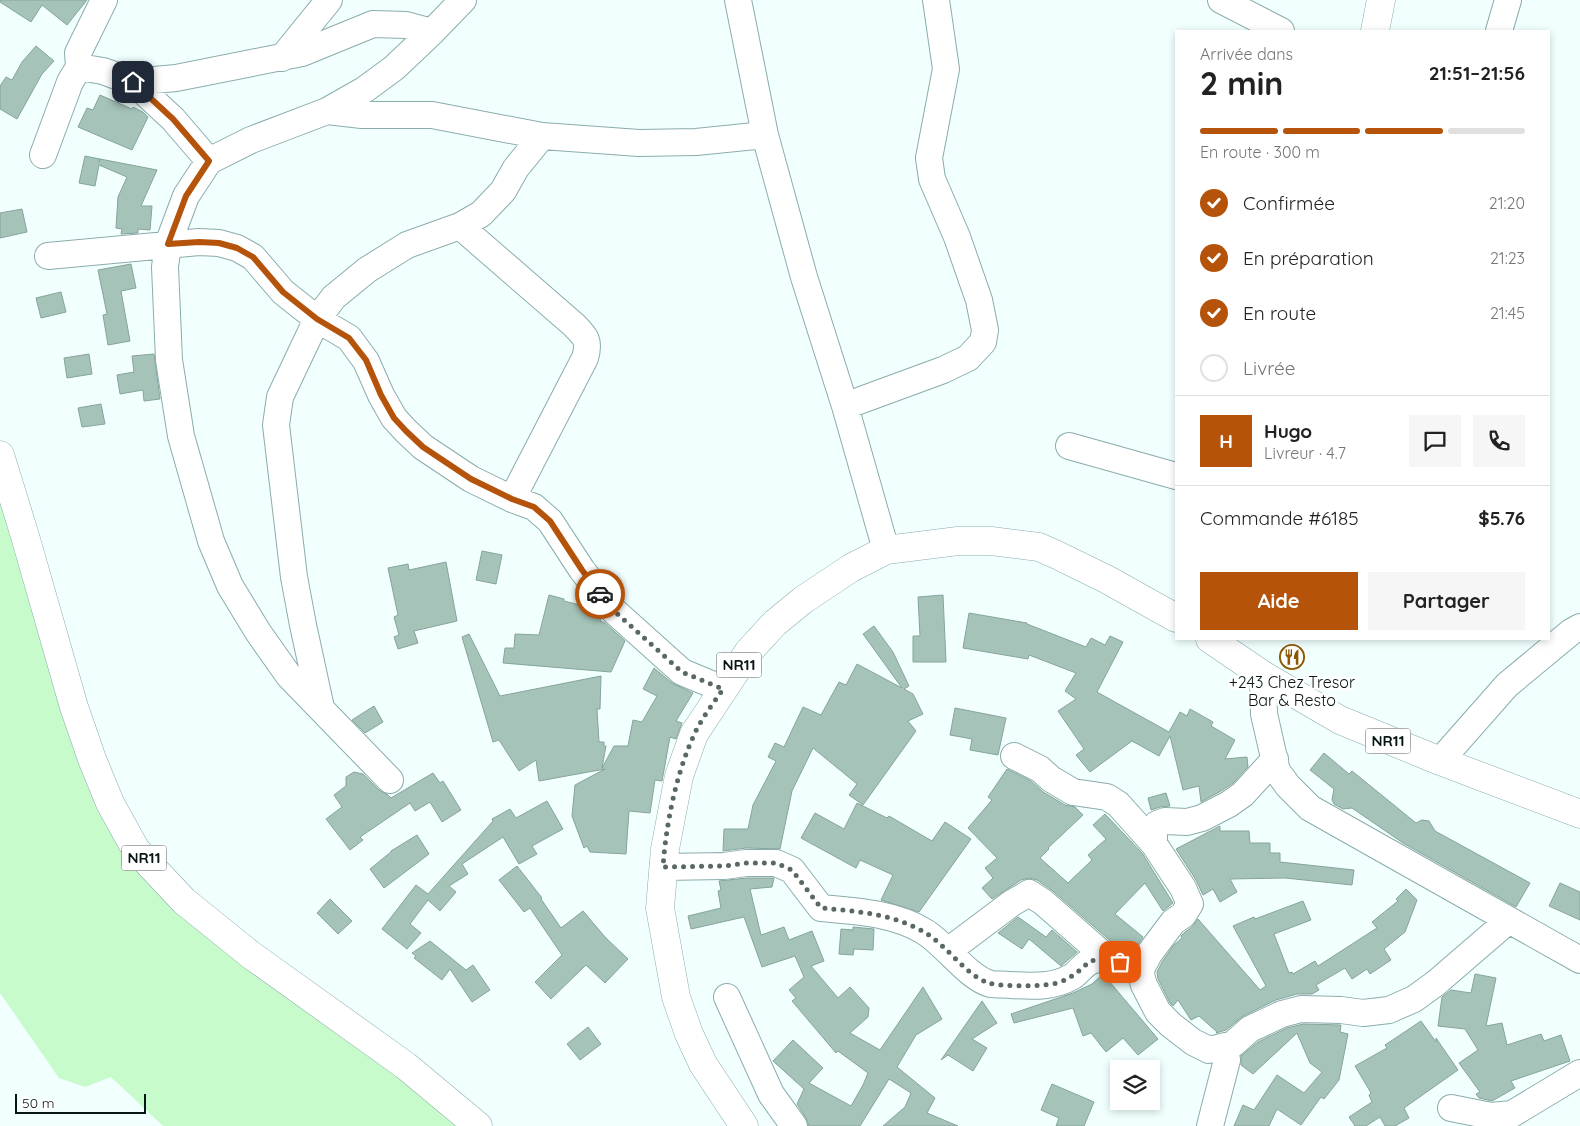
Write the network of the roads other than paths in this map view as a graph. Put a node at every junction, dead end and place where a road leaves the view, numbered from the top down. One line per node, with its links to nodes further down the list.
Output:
1 (104, 0): 14 (street)
2 (329, 0): 13 (street)
3 (463, 0): 12 (street)
4 (738, 0): 17 (street)
5 (936, 0): 25 (street)
6 (1221, 0): 9 (street)
7 (1381, 0): 10 (main road)
8 (1508, 0): 11 (street)
9 (1279, 30)
10 (1375, 30)
11 (1500, 30)
12 (432, 32): 13 (street); 16 (street)
13 (282, 58): 15 (street)
14 (79, 67): 15 (street); 19 (street)
15 (133, 82): 20 (street)
16 (327, 111): 18 (street); 20 (street)
17 (765, 135): 18 (street); 25 (street)
18 (542, 136): 21 (street)
19 (43, 155)
20 (209, 161): 22 (street)
21 (460, 226): 24 (street); 29 (street)
22 (168, 244): 23 (street); 24 (street); 36 (street)
23 (48, 256)
24 (317, 319): 29 (street); 36 (street)
25 (845, 406): 30 (street)
26 (1070, 446): 28 (street)
27 (0, 455): 53 (main road, NR11)
28 (1175, 476)
29 (512, 499): 35 (street)
30 (886, 550): 31 (main road, NR11); 35 (main road, NR11)
31 (1175, 617)
32 (1580, 627): 39 (street)
33 (1222, 642): 34 (main road, NR11)
34 (1263, 675): 38 (street); 39 (main road, NR11)
35 (723, 689): 43 (main road, NR11)
36 (321, 708): 40 (street)
37 (1014, 756): 42 (street)
38 (1275, 759): 42 (street); 44 (street)
39 (1440, 761): 41 (main road, NR11)
40 (390, 780)
41 (1580, 814)
42 (1154, 844): 48 (street)
43 (663, 867): 45 (street); 54 (main road, NR11)
44 (1510, 920): 47 (street); 50 (street)
45 (948, 951): 46 (street); 46 (street)
46 (1107, 958): 48 (street)
47 (1580, 960)
48 (1142, 967): 50 (street)
49 (727, 997): 55 (street)
50 (1220, 1049): 56 (street)
51 (1580, 1073): 52 (street)
52 (1451, 1108)
53 (478, 1126)
54 (744, 1126)
55 (794, 1126)
56 (1210, 1126)

